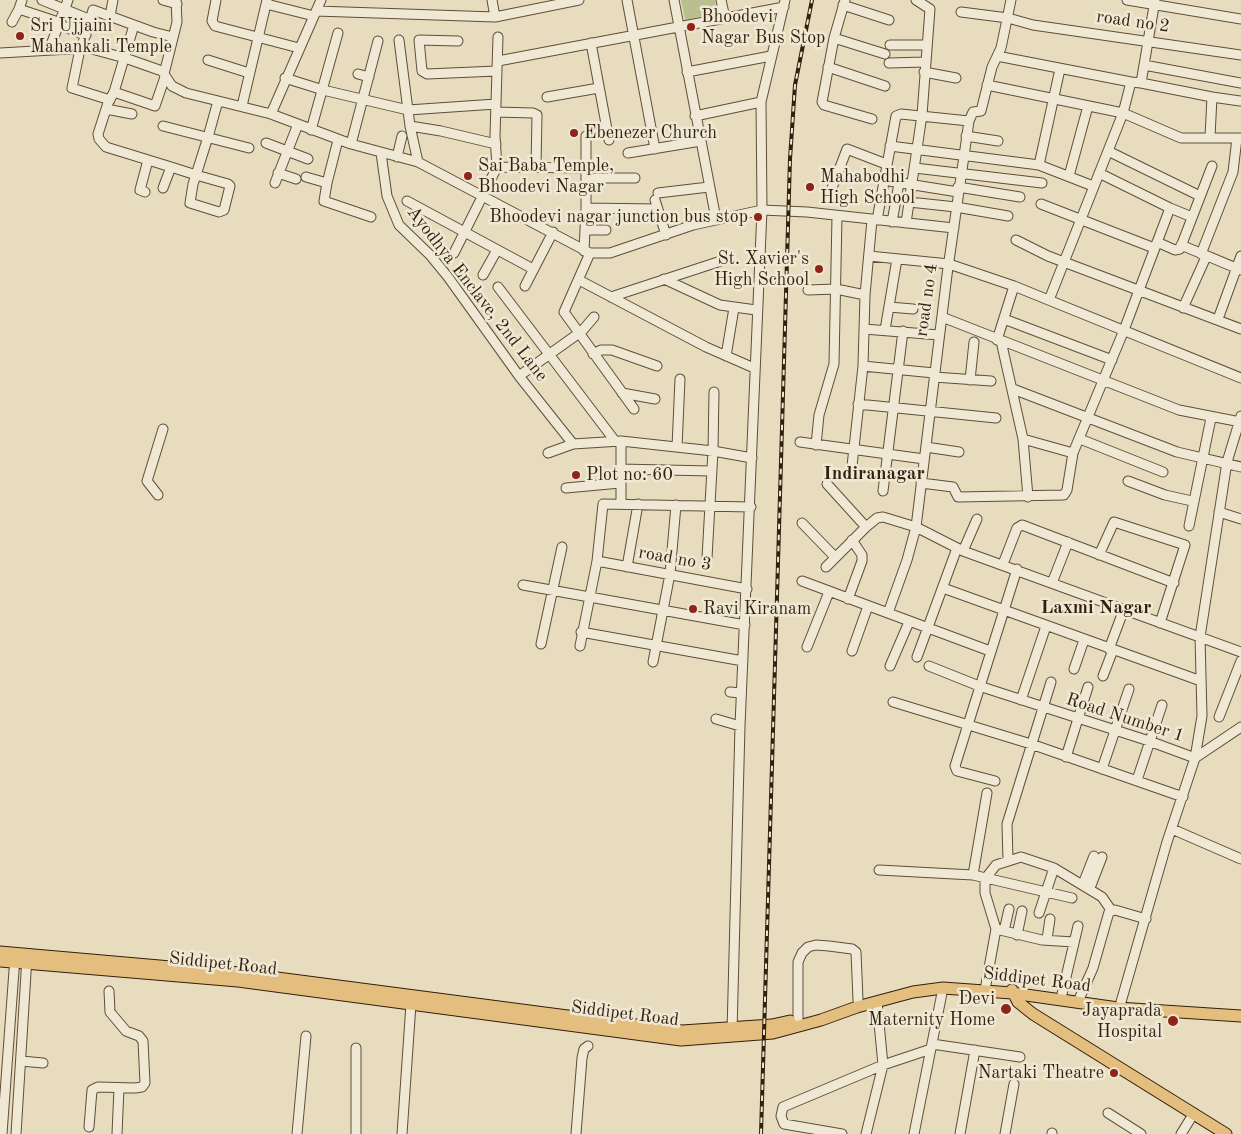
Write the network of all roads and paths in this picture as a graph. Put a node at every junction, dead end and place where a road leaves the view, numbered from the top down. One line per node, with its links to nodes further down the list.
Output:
1 (22, 0): 23 (street)
2 (42, 0): 21 (street)
3 (114, 0): 27 (street)
4 (163, 0): 16 (street)
5 (216, 0): 43 (street)
6 (321, 0): 26 (street)
7 (492, 0): 28 (street)
8 (579, 0): 22 (street)
9 (627, 0): 40 (street)
10 (674, 0): 37 (street)
11 (721, 0): 29 (street)
12 (766, 0): 24 (street)
13 (916, 0): 51 (street)
14 (1011, 0): 30 (street, road no 4)
15 (1127, 0): 18 (street)
16 (176, 2): 41 (street)
17 (266, 2): 26 (street); 43 (street)
18 (1155, 2): 31 (street); 48 (street)
19 (784, 3): 24 (street); 58 (street)
20 (844, 3): 33 (street); 44 (street)
21 (67, 4): 32 (street); 35 (street)
22 (538, 4): 28 (street)
23 (19, 9): 34 (street); 35 (street)
24 (768, 10): 29 (street)
25 (961, 12): 30 (street, road no 2)
26 (315, 13): 28 (street); 52 (street)
27 (110, 16): 32 (street); 36 (street)
28 (495, 18)
29 (725, 18): 37 (street)
30 (1008, 18): 48 (street, road no 2); 59 (street, road no 4)
31 (1241, 19)
32 (91, 20): 39 (street)
33 (889, 20)
34 (12, 22)
35 (57, 23): 39 (street); 54 (street)
36 (134, 25): 41 (street); 60 (street)
37 (680, 26): 40 (street); 68 (street)
38 (338, 33): 82 (street)
39 (86, 34): 53 (street)
40 (634, 35): 49 (street); 122 (street)
41 (173, 37): 72 (street)
42 (498, 37): 65 (street)
43 (258, 38): 52 (street); 70 (street)
44 (834, 38): 56 (street); 66 (street)
45 (399, 40): 95 (street)
46 (378, 41): 73 (street)
47 (458, 41): 65 (street)
48 (1150, 41): 57 (street, road no 2); 64 (street)
49 (591, 43): 65 (street); 81 (street)
50 (890, 45): 51 (street)
51 (927, 45): 62 (street)
52 (298, 48): 74 (street)
53 (80, 49): 54 (street); 60 (street); 83 (street)
54 (48, 50): 55 (street)
55 (0, 53)
56 (885, 54)
57 (1241, 55)
58 (771, 56): 68 (street); 90 (street)
59 (998, 56): 67 (street); 79 (street, road no 4)
60 (125, 58): 72 (street); 83 (street)
61 (208, 60): 70 (street)
62 (925, 62): 63 (street); 69 (street)
63 (889, 63)
64 (1144, 65): 77 (street); 78 (street)
65 (498, 66): 93 (street)
66 (828, 67): 80 (street); 101 (street)
67 (1060, 69): 76 (street); 86 (street)
68 (687, 72): 100 (street)
69 (924, 72): 75 (street); 99 (street)
70 (249, 73): 91 (street)
71 (358, 74): 73 (street)
72 (165, 75): 83 (street); 89 (street)
73 (369, 76): 87 (street)
74 (285, 78): 82 (street); 98 (street)
75 (956, 78)
76 (1131, 82): 77 (street); 96 (street)
77 (1141, 83): 85 (street)
78 (1241, 83)
79 (987, 85): 86 (street); 102 (street, road no 4)
80 (885, 86)
81 (599, 88): 84 (street); 114 (street)
82 (322, 90): 87 (street); 106 (street)
83 (112, 96): 94 (street)
84 (547, 97)
85 (1212, 97): 88 (street); 111 (street)
86 (1054, 98): 92 (street); 134 (street)
87 (364, 99): 95 (street); 118 (street)
88 (1241, 99)
89 (218, 101): 91 (street); 110 (street)
90 (761, 102): 100 (street); 172 (street)
91 (242, 106): 98 (street)
92 (1088, 106): 96 (street); 145 (street)
93 (496, 108): 95 (street); 119 (street); 138 (street)
94 (106, 109): 97 (street); 131 (street)
95 (408, 110): 105 (street)
96 (1123, 113): 111 (street); 125 (street)
97 (132, 114)
98 (271, 114): 103 (street)
99 (922, 115): 102 (street); 120 (street); 123 (street)
100 (695, 116): 115 (street)
101 (872, 119)
102 (969, 121): 109 (street, road no 4)
103 (298, 124): 106 (street); 124 (street)
104 (164, 126): 110 (street)
105 (410, 126): 119 (street); 132 (street)
106 (312, 130): 113 (street)
107 (402, 136): 129 (street)
108 (586, 136): 139 (street)
109 (966, 136): 116 (street); 128 (street, road no 4)
110 (208, 137): 121 (street); 144 (street)
111 (1210, 137): 112 (street)
112 (1239, 138): 195 (street)
113 (338, 140): 118 (street); 153 (street)
114 (609, 140)
115 (701, 140): 122 (street); 157 (street)
116 (998, 142)
117 (266, 143): 124 (street)
118 (351, 144): 126 (street)
119 (496, 144): 137 (street)
120 (890, 146): 123 (street); 133 (street)
121 (249, 148)
122 (656, 150): 127 (street)
123 (918, 150): 128 (street); 140 (street)
124 (286, 151): 130 (street); 141 (street)
125 (1108, 151): 142 (street); 162 (street)
126 (381, 153): 129 (street); 242 (street, Ayodhya Enclave, 2nd Lane)
127 (628, 153)
128 (963, 155): 134 (street); 143 (street, road no 4)
129 (397, 157): 132 (street)
130 (308, 159)
131 (148, 160): 136 (street); 161 (street)
132 (418, 162): 164 (street)
133 (886, 164): 150 (street); 159 (street)
134 (1039, 165): 145 (street)
135 (1212, 166): 162 (street)
136 (171, 167): 144 (street); 158 (street)
137 (497, 167): 138 (street); 164 (street)
138 (536, 167): 139 (street)
139 (586, 168): 147 (street)
140 (915, 168): 143 (street); 155 (street)
141 (278, 173): 149 (street); 152 (street)
142 (1099, 173): 156 (street); 171 (street)
143 (961, 174): 154 (street); 160 (street, road no 4)
144 (196, 175): 144 (street)
145 (1069, 176): 156 (street)
146 (306, 177): 153 (street)
147 (586, 178): 148 (street); 170 (street)
148 (635, 178)
149 (296, 179)
150 (884, 180): 151 (street); 179 (street)
151 (898, 182): 155 (street); 180 (street)
152 (275, 183)
153 (327, 183): 173 (street)
154 (1042, 183)
155 (912, 185): 160 (street); 167 (street)
156 (1093, 186): 178 (street)
157 (709, 187): 166 (street); 177 (street)
158 (163, 188)
159 (832, 188)
160 (958, 190): 163 (street); 169 (street, road no 4)
161 (145, 192)
162 (1200, 196): 176 (street)
163 (1020, 197)
164 (483, 198): 185 (street); 186 (street)
165 (407, 201): 186 (street)
166 (657, 201): 170 (street); 187 (street)
167 (909, 202): 169 (street); 181 (street)
168 (1041, 204): 178 (street)
169 (956, 206): 175 (street); 182 (street, road no 4)
170 (586, 208): 183 (street)
171 (1170, 208): 176 (street); 189 (street)
172 (762, 210): 174 (street); 177 (street); 219 (street)
173 (371, 216)
174 (837, 216): 179 (street); 210 (street)
175 (1008, 216)
176 (1192, 216): 190 (street)
177 (716, 219): 187 (street)
178 (1080, 219): 189 (street); 199 (street)
179 (874, 220): 180 (street); 194 (street)
180 (892, 222): 181 (street)
181 (906, 224): 182 (street)
182 (954, 228): 200 (street, road no 4)
183 (586, 230): 184 (street); 192 (street)
184 (606, 230)
185 (553, 232): 192 (street); 201 (street)
186 (465, 234): 191 (street); 193 (street)
187 (666, 235): 192 (street)
188 (1016, 240): 199 (street)
189 (1156, 245): 190 (street); 211 (street)
190 (1182, 245): 195 (street)
191 (497, 250): 201 (street); 203 (street)
192 (587, 252): 205 (street)
193 (454, 254)
194 (869, 256): 198 (street); 212 (street)
195 (1204, 256): 202 (street); 217 (street)
196 (1241, 256): 202 (street)
197 (727, 259): 204 (street)
198 (896, 259): 200 (street); 215 (street)
199 (1064, 262): 211 (street); 214 (street)
200 (949, 264): 207 (street); 221 (street, road no 4)
201 (533, 269): 206 (street)
202 (1239, 269): 223 (street)
203 (483, 275)
204 (664, 279): 213 (street); 216 (street)
205 (579, 280): 213 (street); 229 (street)
206 (525, 286)
207 (1014, 286): 214 (street); 222 (street)
208 (498, 287): 234 (street)
209 (808, 290): 210 (street)
210 (836, 290): 212 (street); 269 (street)
211 (1138, 291): 217 (street); 227 (street)
212 (865, 295): 224 (street)
213 (611, 297): 235 (street)
214 (1049, 300): 227 (street)
215 (889, 307): 218 (street); 226 (street)
216 (734, 308): 219 (street); 235 (street)
217 (1183, 308): 223 (street)
218 (913, 309)
219 (756, 310): 239 (street)
220 (594, 317): 229 (street)
221 (942, 317): 230 (street, road no 4); 231 (street)
222 (1004, 318): 231 (street); 236 (street)
223 (1218, 319): 225 (street)
224 (864, 329): 226 (street); 238 (street)
225 (1241, 329)
226 (885, 330): 228 (street)
227 (1124, 330): 236 (street); 243 (street)
228 (903, 331): 230 (street); 240 (street)
229 (578, 334): 233 (street); 234 (street)
230 (939, 334): 241 (street, road no 4)
231 (999, 340): 247 (street); 248 (street)
232 (974, 342): 245 (street)
233 (593, 354): 237 (street); 250 (street)
234 (550, 355): 242 (street); 264 (street)
235 (726, 356): 239 (street)
236 (1112, 360): 247 (street)
237 (657, 366)
238 (863, 366): 240 (street); 252 (street)
239 (754, 368): 278 (street)
240 (898, 369): 241 (street); 253 (street)
241 (934, 375): 245 (street); 255 (street, road no 4)
242 (520, 376): 267 (street, Ayodhya Enclave, 2nd Lane)
243 (1241, 378)
244 (680, 379): 270 (street)
245 (970, 380): 246 (street)
246 (991, 381)
247 (1104, 381): 257 (street); 258 (street)
248 (1013, 389): 258 (street); 262 (street)
249 (714, 392): 273 (street)
250 (622, 394): 251 (street); 254 (street)
251 (655, 400)
252 (858, 404): 253 (street); 272 (street)
253 (893, 407): 255 (street); 277 (street)
254 (634, 409)
255 (930, 410): 256 (street); 271 (street, road no 4)
256 (996, 418)
257 (1212, 418): 259 (street); 280 (street)
258 (1088, 419): 263 (street); 280 (street)
259 (1240, 420): 261 (street)
260 (163, 429): 293 (street)
261 (1238, 433): 266 (street)
262 (1023, 439): 276 (street); 294 (street)
263 (1080, 439): 276 (street); 285 (street)
264 (618, 441): 267 (street); 270 (street); 283 (street)
265 (800, 442): 269 (street)
266 (1232, 442): 268 (street); 281 (street)
267 (573, 444): 275 (street)
268 (1241, 444)
269 (816, 445): 272 (street)
270 (677, 447): 273 (street)
271 (926, 447): 274 (street); 279 (street, road no 4)
272 (853, 450): 277 (street); 286 (street)
273 (713, 451): 278 (street); 284 (street)
274 (959, 452)
275 (548, 453)
276 (1073, 453): 294 (street)
277 (888, 454): 279 (street); 292 (street)
278 (752, 458): 300 (street)
279 (924, 459): 289 (street, road no 4)
280 (1203, 459): 281 (street); 295 (street)
281 (1227, 462): 282 (street); 301 (street)
282 (1241, 467)
283 (620, 469): 284 (street); 288 (street)
284 (711, 471): 299 (street)
285 (1163, 472)
286 (850, 475)
287 (1128, 481): 295 (street)
288 (620, 483): 291 (street); 296 (street)
289 (921, 483): 294 (street); 307 (street, road no 4)
290 (827, 484): 306 (street)
291 (566, 488)
292 (884, 491)
293 (158, 495)
294 (1028, 497)
295 (1192, 501): 305 (street)
296 (621, 503): 297 (street); 315 (street)
297 (638, 504): 298 (street); 317 (street)
298 (676, 505): 299 (street); 320 (street)
299 (709, 506): 300 (street); 314 (street)
300 (751, 507): 326 (street)
301 (1218, 512): 303 (street); 342 (street)
302 (977, 519): 311 (street)
303 (1241, 519)
304 (802, 523): 313 (street)
305 (1189, 526)
306 (866, 527): 307 (street); 308 (street)
307 (916, 527): 311 (street); 335 (street, road no 4)
308 (852, 540): 313 (street); 330 (street)
309 (1068, 542): 312 (street); 316 (street); 322 (street)
310 (562, 547): 327 (street)
311 (960, 549): 316 (street); 325 (street)
312 (1099, 554): 323 (street); 323 (street)
313 (835, 557): 318 (street)
314 (707, 558)
315 (597, 561): 317 (street, road no 3); 329 (street)
316 (1003, 564): 319 (street)
317 (627, 567): 320 (street, road no 3)
318 (826, 567)
319 (1017, 569): 322 (street); 334 (street)
320 (670, 574): 326 (street, road no 3); 333 (street)
321 (802, 581): 328 (street)
322 (1052, 583): 332 (street)
323 (1174, 583): 337 (street)
324 (523, 584): 327 (street)
325 (942, 588): 334 (street); 340 (street)
326 (747, 589): 338 (street)
327 (554, 590): 329 (street); 344 (street)
328 (829, 592): 330 (street); 347 (street)
329 (589, 597): 333 (street); 341 (street)
330 (848, 599): 331 (street)
331 (868, 606): 335 (street); 349 (street)
332 (1124, 609): 337 (street); 348 (street)
333 (663, 610): 338 (street); 346 (street)
334 (1003, 610): 339 (street); 350 (street)
335 (888, 613): 336 (street)
336 (909, 622): 340 (street); 356 (street)
337 (1160, 623): 342 (street)
338 (745, 625): 353 (street)
339 (1046, 626): 343 (street); 367 (street)
340 (927, 628): 350 (street); 352 (street)
341 (581, 632): 345 (street); 346 (street)
342 (1200, 637): 351 (street); 360 (street)
343 (1084, 640): 348 (street); 358 (street)
344 (541, 644)
345 (580, 646)
346 (656, 646): 353 (street); 355 (street)
347 (807, 647)
348 (1111, 649): 359 (street); 360 (street)
349 (852, 651)
350 (990, 651): 362 (street)
351 (1241, 652)
352 (917, 657)
353 (743, 661): 366 (street)
354 (1241, 661): 371 (street)
355 (653, 662)
356 (890, 666)
357 (929, 666): 362 (street, Road Number 1)
358 (1074, 669)
359 (1103, 676)
360 (1201, 680): 381 (street)
361 (1051, 682): 370 (street)
362 (979, 686): 367 (street, Road Number 1); 374 (street)
363 (1088, 687): 373 (street)
364 (1129, 689): 377 (street)
365 (730, 692): 366 (street)
366 (741, 693): 375 (street)
367 (1021, 700): 370 (street, Road Number 1)
368 (893, 702): 374 (street)
369 (1162, 705): 378 (street)
370 (1044, 708): 373 (street, Road Number 1); 379 (street)
371 (1219, 717)
372 (716, 719): 375 (street)
373 (1079, 719): 377 (street, Road Number 1); 380 (street)
374 (967, 724): 379 (street); 384 (street)
375 (740, 726): 427 (street)
376 (1241, 727): 381 (street)
377 (1115, 730): 378 (street, Road Number 1); 382 (street)
378 (1149, 741): 381 (street, Road Number 1); 383 (street)
379 (1031, 744): 380 (street); 390 (street)
380 (1066, 758): 382 (street)
381 (1195, 758): 386 (street)
382 (1102, 769): 383 (street)
383 (1137, 780): 386 (street)
384 (995, 781)
385 (987, 794): 393 (street)
386 (1183, 797): 387 (street)
387 (1172, 829): 389 (street); 403 (street)
388 (1098, 857): 395 (street)
389 (1241, 859)
390 (1008, 860): 391 (street); 394 (street)
391 (1054, 868): 395 (street); 396 (street)
392 (879, 870): 393 (street)
393 (972, 875): 394 (street)
394 (984, 878): 396 (street); 405 (street)
395 (1086, 886): 399 (street)
396 (1046, 892): 397 (street); 401 (street)
397 (1072, 898)
398 (1009, 909): 405 (street)
399 (1111, 910): 403 (street); 418 (street)
400 (1022, 911): 406 (street)
401 (1039, 913)
402 (1050, 919): 407 (street)
403 (1146, 919): 421 (street)
404 (1078, 926): 408 (street)
405 (1000, 930): 406 (street); 413 (street)
406 (1017, 935): 407 (street)
407 (1046, 939): 408 (street)
408 (1074, 942): 416 (street)
409 (0, 952): 410 (main road, Siddipet Road)
410 (21, 958): 411 (main road, Siddipet Road); 422 (main road, Siddipet Road); 427 (main road, Siddipet Road); 432 (street); 434 (street)
411 (0, 961)
412 (943, 988): 413 (main road, Siddipet Road); 420 (main road, Siddipet Road); 430 (street)
413 (985, 988): 415 (main road, Siddipet Road); 419 (main road, Siddipet Road)
414 (109, 991): 440 (street)
415 (1012, 991): 416 (main road, Siddipet Road); 417 (main road, Siddipet Road); 424 (main road)
416 (1062, 994): 418 (main road, Siddipet Road)
417 (1038, 997): 424 (main road); 425 (main road, Siddipet Road)
418 (1080, 997): 421 (main road, Siddipet Road)
419 (858, 1000): 426 (main road, Siddipet Road); 426 (street)
420 (877, 1002): 427 (main road, Siddipet Road); 438 (street)
421 (1121, 1002): 423 (main road, Siddipet Road)
422 (411, 1004): 427 (main road, Siddipet Road); 451 (street)
423 (1241, 1010)
424 (1033, 1014): 444 (main road)
425 (1241, 1016)
426 (798, 1020): 427 (main road, Siddipet Road)
427 (732, 1032)
428 (306, 1036): 449 (street)
429 (588, 1046): 452 (street)
430 (931, 1047): 433 (street); 438 (street); 455 (street)
431 (356, 1048): 450 (street)
432 (8, 1050): 434 (street); 441 (street)
433 (975, 1050): 435 (street); 456 (street)
434 (21, 1051): 436 (street)
435 (1020, 1058)
436 (21, 1062): 437 (street); 442 (street)
437 (43, 1064)
438 (883, 1064): 453 (street); 454 (street)
439 (1014, 1084): 457 (street)
440 (119, 1088): 445 (street); 448 (street)
441 (5, 1103): 442 (street); 446 (street)
442 (18, 1104): 447 (street)
443 (1108, 1113): 458 (street)
444 (1194, 1113): 459 (street); 460 (main road)
445 (89, 1127)
446 (2, 1134)
447 (16, 1134)
448 (117, 1134)
449 (297, 1134)
450 (356, 1134)
451 (402, 1134)
452 (576, 1134)
453 (842, 1134)
454 (866, 1134)
455 (914, 1134)
456 (960, 1134)
457 (1005, 1134)
458 (1141, 1134)
459 (1181, 1134)
460 (1226, 1134)

